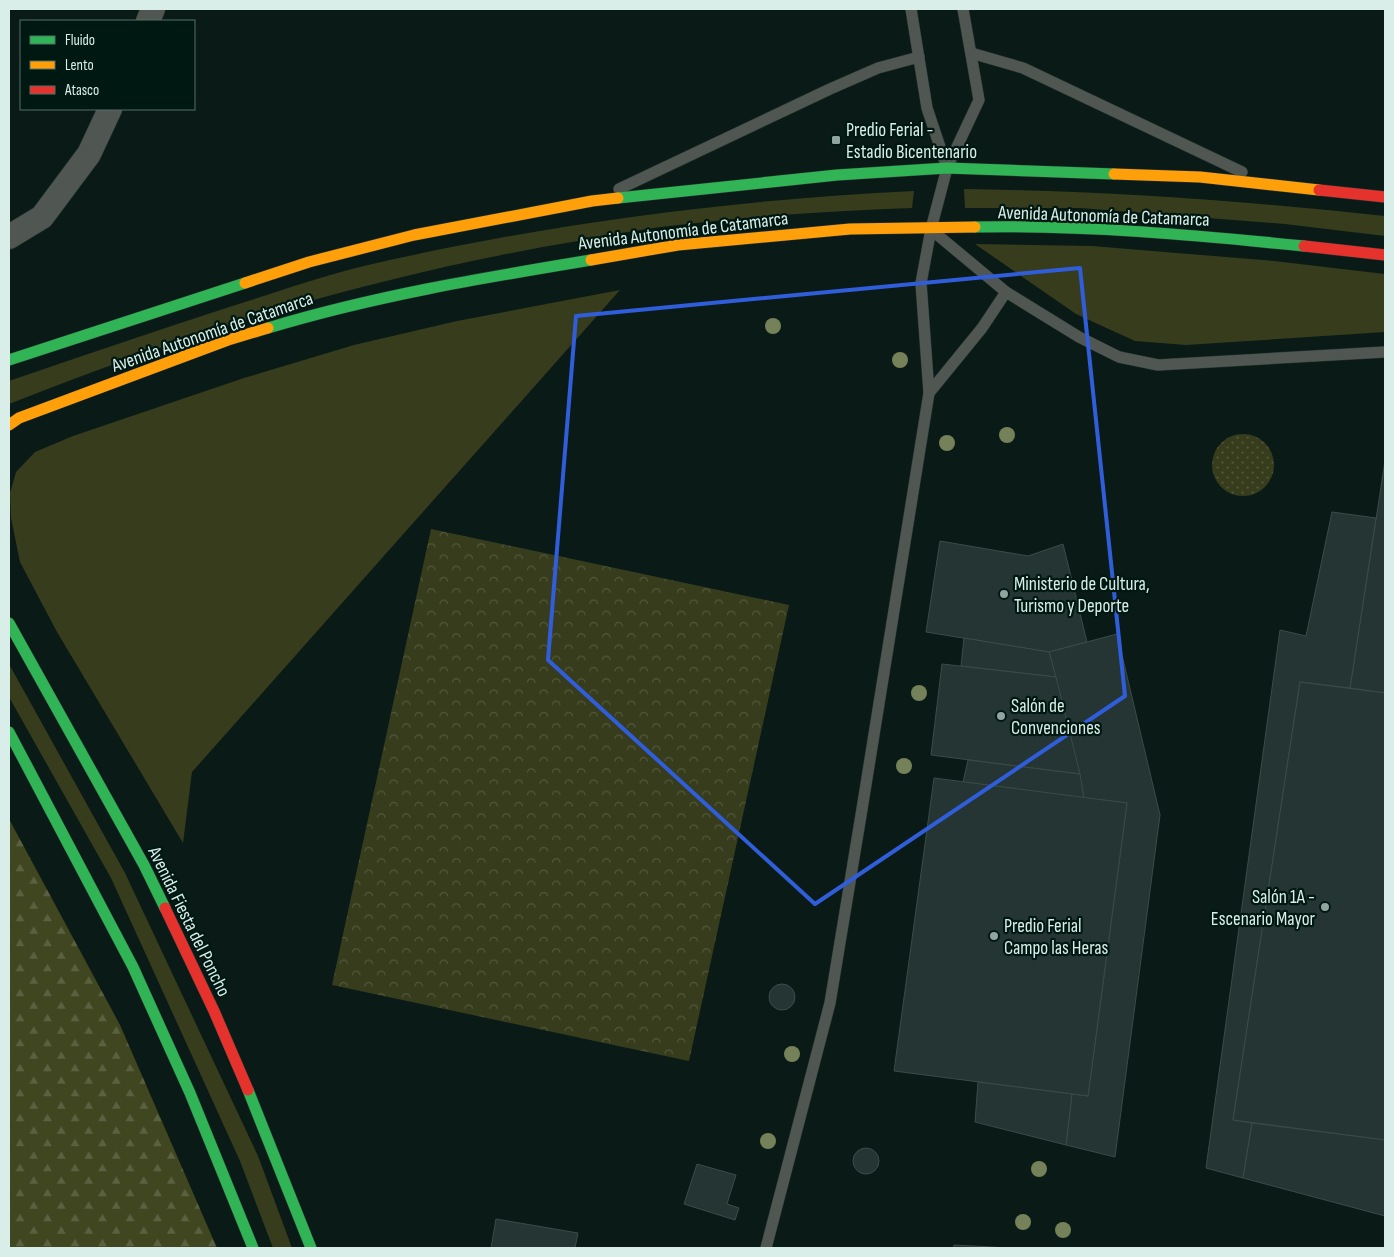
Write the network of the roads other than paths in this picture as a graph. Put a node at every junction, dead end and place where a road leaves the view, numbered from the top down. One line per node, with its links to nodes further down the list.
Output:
1 (911, 9): 4 (lane)
2 (963, 9): 3 (lane)
3 (971, 53): 6 (lane); 7 (lane)
4 (919, 57): 6 (lane); 9 (lane)
5 (110, 110): 11 (street)
6 (947, 168): 7 (main road, Avenida Autonomía de Catamarca); 9 (main road, Avenida Autonomía de Catamarca); 10 (lane)
7 (1266, 184): 8 (main road, Avenida Autonomía de Catamarca)
8 (1385, 197)
9 (592, 202): 15 (main road, Avenida Autonomía de Catamarca)
10 (931, 229): 12 (main road, Avenida Autonomía de Catamarca); 13 (lane); 16 (lane); 17 (main road, Avenida Autonomía de Catamarca)
11 (9, 237)
12 (1385, 256)
13 (1006, 292): 14 (lane); 16 (lane)
14 (1385, 352)
15 (9, 360)
16 (929, 393): 22 (lane)
17 (9, 425)
18 (9, 623): 21 (main road, Avenida Fiesta del Poncho)
19 (9, 732): 20 (main road)
20 (253, 1248)
21 (311, 1248)
22 (766, 1248)

